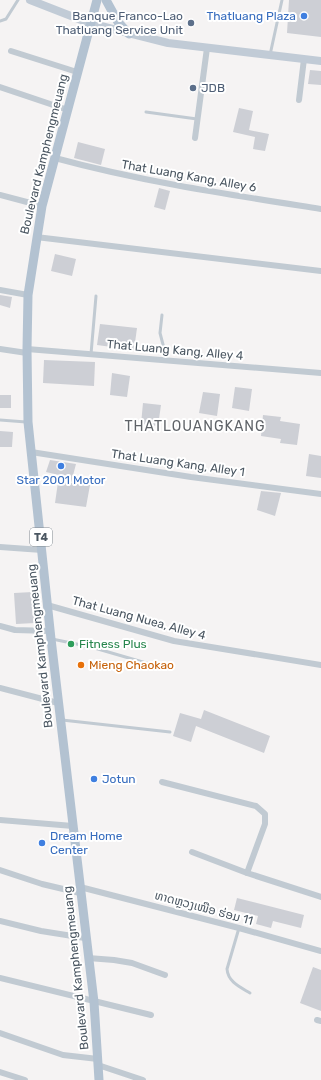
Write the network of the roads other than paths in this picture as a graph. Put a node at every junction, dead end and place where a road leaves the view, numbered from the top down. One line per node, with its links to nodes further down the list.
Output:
1 (18, 0): 6 (lane)
2 (30, 0): 7 (main road)
3 (96, 0): 7 (main road, Boulevard Kamphengmeuang / T4)
4 (106, 0): 8 (main road)
5 (282, 0): 11 (lane)
6 (0, 21)
7 (89, 23): 8 (main road); 14 (main road, Boulevard Kamphengmeuang / T4)
8 (130, 34): 9 (main road)
9 (207, 48): 11 (main road); 19 (street)
10 (11, 51): 14 (street)
11 (270, 56): 12 (main road)
12 (304, 59): 13 (main road); 16 (street)
13 (321, 61)
14 (77, 72): 17 (main road, Boulevard Kamphengmeuang / T4)
15 (0, 87): 17 (street)
16 (299, 100)
17 (68, 110): 21 (main road, Boulevard Kamphengmeuang / T4)
18 (146, 112): 19 (lane)
19 (197, 119): 20 (street)
20 (195, 138)
21 (55, 158): 23 (main road, Boulevard Kamphengmeuang / T4); 24 (street, That Luang Kang, Alley 6)
22 (0, 195): 23 (street)
23 (42, 206): 25 (main road, Boulevard Kamphengmeuang / T4)
24 (321, 209)
25 (36, 237): 26 (street); 28 (main road, Boulevard Kamphengmeuang / T4)
26 (321, 271)
27 (0, 290): 28 (street)
28 (28, 295): 32 (main road, Boulevard Kamphengmeuang / T4)
29 (96, 296): 33 (lane)
30 (162, 315): 34 (lane)
31 (0, 349): 32 (street, That Luang Kang, Alley 4)
32 (27, 351): 33 (street, That Luang Kang, Alley 4); 37 (main road, Boulevard Kamphengmeuang / T4)
33 (91, 354): 34 (street, That Luang Kang, Alley 4)
34 (167, 360): 35 (street, That Luang Kang, Alley 4)
35 (321, 373)
36 (0, 420): 37 (lane)
37 (28, 422): 38 (main road, Boulevard Kamphengmeuang / T4)
38 (31, 452): 39 (street, That Luang Kang, Alley 1); 41 (main road, Boulevard Kamphengmeuang / T4)
39 (321, 494)
40 (0, 548): 41 (street)
41 (42, 550): 42 (main road, Boulevard Kamphengmeuang / T4)
42 (47, 605): 44 (main road, Boulevard Kamphengmeuang / T4); 46 (street, That Luang Nuea, Alley 4)
43 (0, 626): 44 (street)
44 (50, 635): 45 (lane); 48 (main road, Boulevard Kamphengmeuang / T4)
45 (153, 665)
46 (321, 666)
47 (0, 688): 48 (street)
48 (58, 703): 49 (main road, Boulevard Kamphengmeuang / T4)
49 (60, 720): 50 (lane); 53 (main road, Boulevard Kamphengmeuang / T4)
50 (170, 732)
51 (162, 782): 56 (street)
52 (0, 820): 53 (street)
53 (73, 826): 57 (main road, Boulevard Kamphengmeuang / T4)
54 (192, 852): 56 (street)
55 (0, 870): 57 (street, ທາດຫຼວງເໜືອ ຮ່ອມ 11)
56 (247, 873): 58 (street)
57 (80, 890): 60 (street, ທາດຫຼວງເໜືອ ຮ່ອມ 11); 61 (main road, Boulevard Kamphengmeuang / T4)
58 (321, 897)
59 (0, 921): 61 (street)
60 (239, 928): 62 (street, ທາດຫຼວງເໜືອ ຮ່ອມ 11); 66 (lane)
61 (84, 938): 63 (main road, Boulevard Kamphengmeuang / T4)
62 (321, 952)
63 (88, 958): 64 (street); 67 (main road, Boulevard Kamphengmeuang / T4)
64 (165, 975)
65 (0, 978): 67 (street)
66 (250, 993)
67 (94, 1002): 68 (street); 70 (main road, Boulevard Kamphengmeuang / T4)
68 (151, 1015)
69 (0, 1033): 70 (street)
70 (98, 1062): 73 (main road, Boulevard Kamphengmeuang / T4); 74 (street)
71 (0, 1072): 72 (street)
72 (25, 1080)
73 (99, 1080)
74 (143, 1080)

